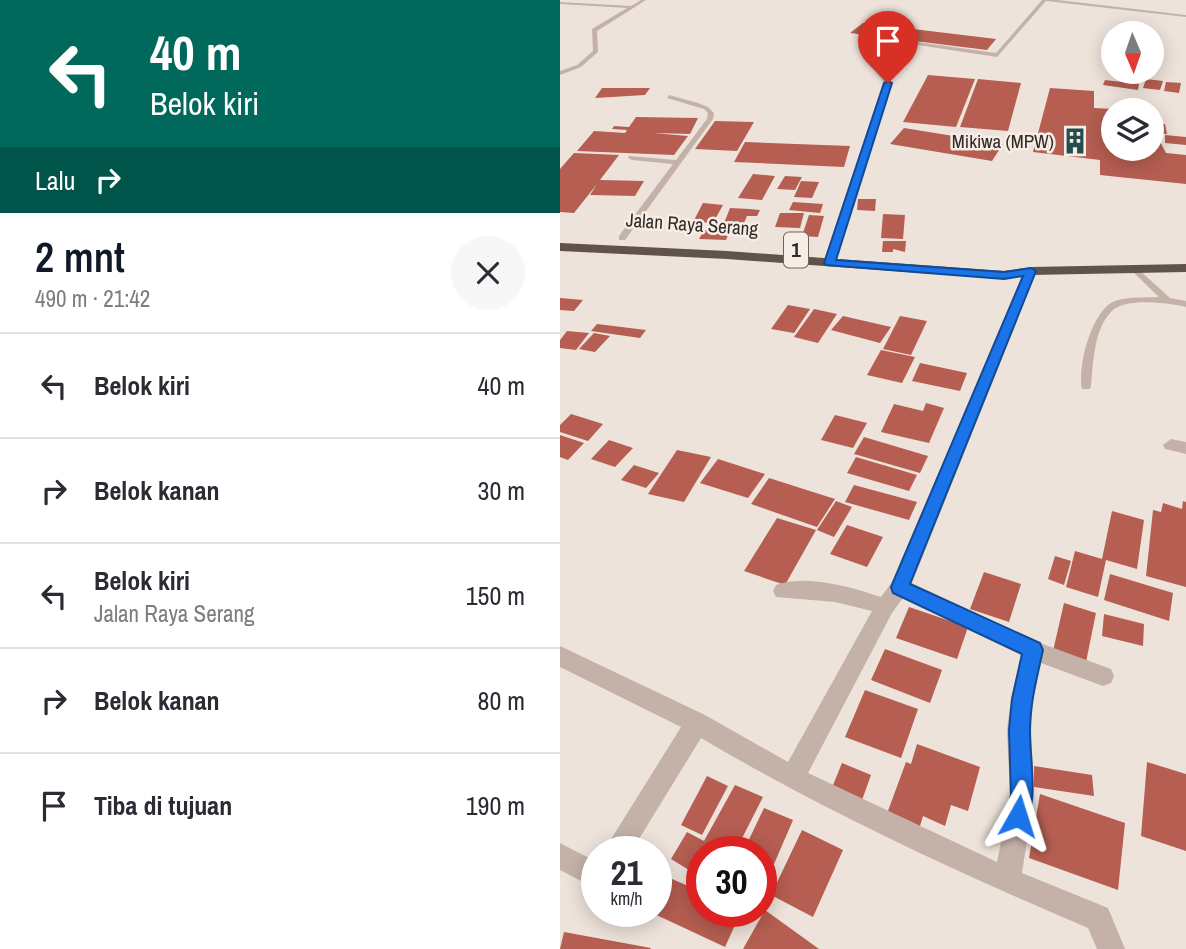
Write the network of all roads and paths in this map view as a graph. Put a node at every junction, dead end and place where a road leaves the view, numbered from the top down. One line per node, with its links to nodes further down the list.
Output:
1 (644, 0): 4 (lane)
2 (1046, 0): 5 (lane); 6 (lane)
3 (560, 3): 4 (lane)
4 (632, 7): 8 (lane)
5 (1186, 16)
6 (881, 39)
7 (873, 67): 15 (lane)
8 (560, 73)
9 (668, 97): 11 (lane)
10 (632, 158): 11 (lane)
11 (676, 162): 13 (lane)
12 (560, 235): 13 (highway, Jalan Raya Serang / 1)
13 (622, 238): 15 (highway, Jalan Raya Serang / 1)
14 (560, 247): 15 (highway, Jalan Raya Serang / 1)
15 (831, 258): 17 (highway, Jalan Raya Serang / 1)
16 (1186, 268): 18 (highway, Jalan Raya Serang / 1)
17 (1031, 271): 18 (highway, Jalan Raya Serang / 1); 22 (street)
18 (1137, 271): 19 (lane)
19 (1167, 300): 20 (lane); 21 (lane)
20 (1186, 304)
21 (1086, 386)
22 (900, 587): 24 (street); 25 (street)
23 (783, 591): 24 (street)
24 (886, 607): 29 (street)
25 (1033, 650): 27 (street); 33 (street)
26 (560, 656): 28 (street)
27 (1103, 676)
28 (697, 723): 29 (street); 30 (street)
29 (792, 778): 33 (street)
30 (626, 836)
31 (560, 856): 32 (street)
32 (581, 868)
33 (1007, 880): 34 (street)
34 (1111, 949)

